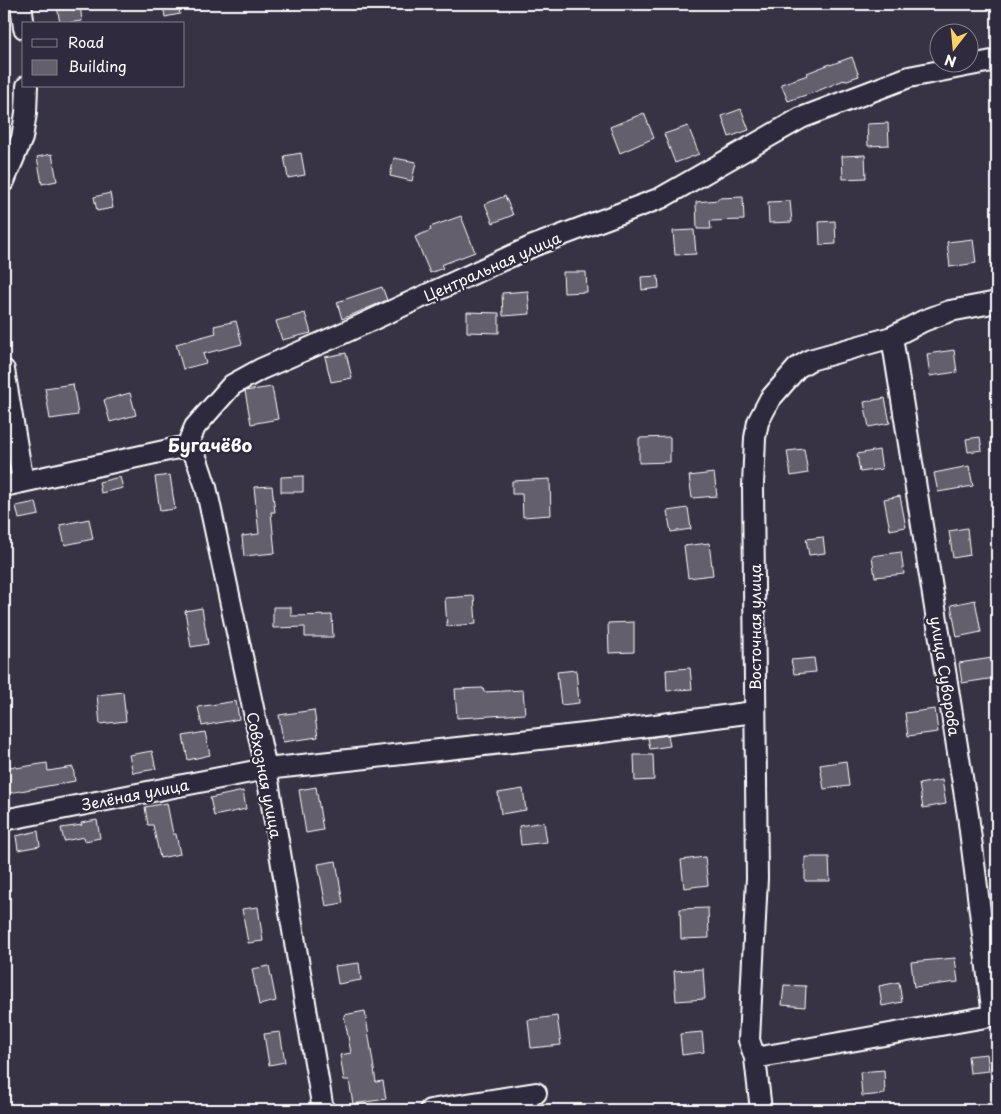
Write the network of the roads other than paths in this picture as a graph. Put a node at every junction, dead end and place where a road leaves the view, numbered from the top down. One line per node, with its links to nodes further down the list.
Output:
1 (21, 4): 2 (street)
2 (23, 22)
3 (997, 60): 9 (street, Центральная улица)
4 (27, 88): 5 (street)
5 (4, 181)
6 (997, 302): 7 (street, Восточная улица)
7 (892, 337): 11 (street, Восточная улица); 14 (street, улица Суворова)
8 (4, 370): 10 (street)
9 (187, 446): 10 (street); 12 (street, Совхозная улица)
10 (13, 484)
11 (754, 712): 12 (street, Зелёная улица); 15 (street, Восточная улица)
12 (266, 769): 13 (street, Зелёная улица); 17 (street, Совхозная улица)
13 (4, 820)
14 (995, 1016): 15 (street)
15 (755, 1058): 19 (street, Восточная улица)
16 (536, 1093): 18 (street)
17 (323, 1110)
18 (430, 1110)
19 (761, 1110)

